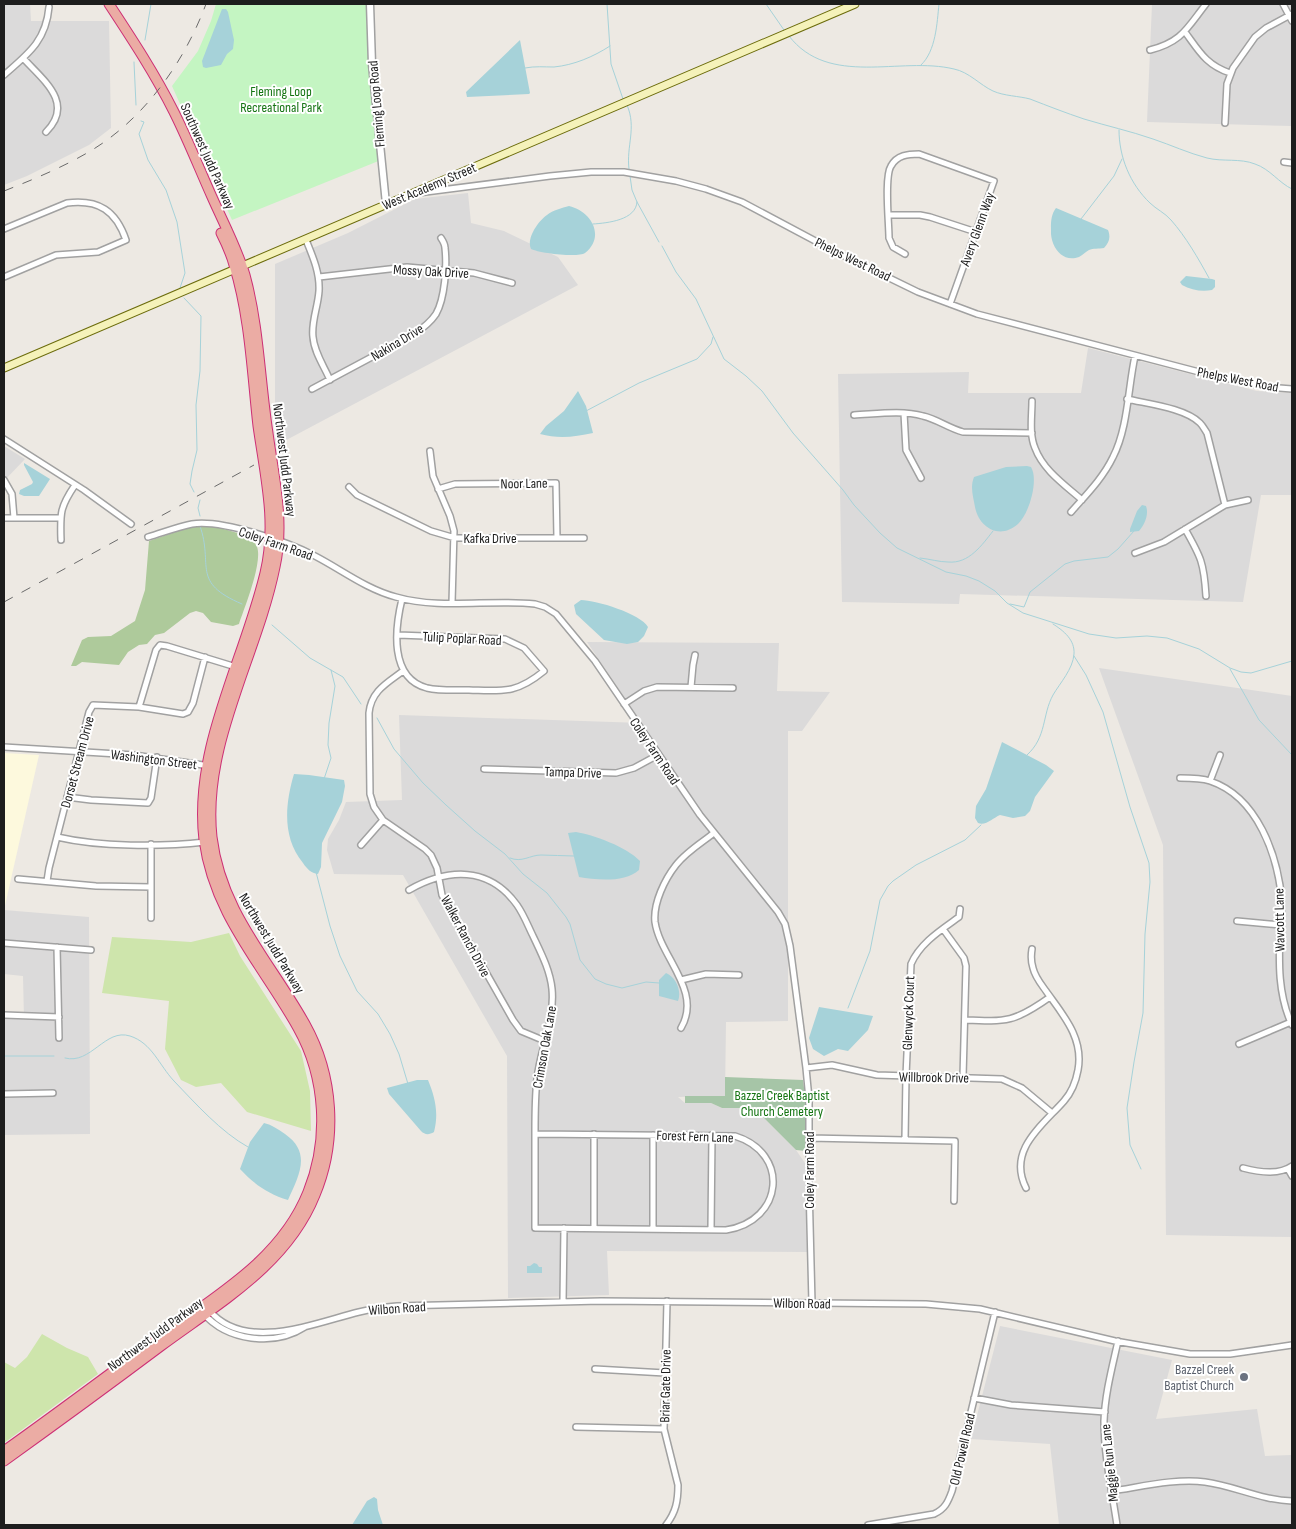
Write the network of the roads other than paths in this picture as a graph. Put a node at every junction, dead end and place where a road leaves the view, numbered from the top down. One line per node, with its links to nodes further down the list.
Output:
1 (109, 4): 26 (highway, Southwest Judd Parkway)
2 (370, 4): 19 (street, Fleming Loop Road)
3 (855, 4): 18 (main road, West Academy Street)
4 (1206, 4): 9 (street)
5 (1283, 4): 7 (street)
6 (48, 8): 11 (street)
7 (1291, 15): 8 (street); 12 (street)
8 (1292, 21)
9 (1185, 32): 10 (street); 12 (street)
10 (1150, 50)
11 (23, 58): 13 (street); 15 (street)
12 (1230, 73): 14 (street)
13 (4, 75)
14 (1225, 123)
15 (46, 132)
16 (1284, 162): 17 (street)
17 (1292, 163)
18 (413, 194): 19 (main road, West Academy Street); 31 (street, Phelps West Road)
19 (386, 204): 24 (main road, West Academy Street)
20 (889, 215): 22 (street); 22 (street, Avery Glenn Way); 25 (street, Avery Glenn Way)
21 (4, 229): 28 (street)
22 (976, 232): 31 (street, Avery Glenn Way)
23 (441, 238): 27 (street, Nakina Drive)
24 (306, 240): 26 (main road, West Academy Street); 29 (street)
25 (905, 254)
26 (239, 268): 33 (main road, West Academy Street); 63 (highway, Northwest Judd Parkway)
27 (445, 270): 29 (street, Mossy Oak Drive); 30 (street, Mossy Oak Drive); 34 (street, Nakina Drive)
28 (4, 277)
29 (319, 277): 34 (street)
30 (512, 283)
31 (950, 304): 32 (street, Phelps West Road)
32 (1135, 356): 35 (street, Phelps West Road); 37 (street)
33 (4, 368)
34 (330, 380): 36 (street, Nakina Drive)
35 (1292, 388)
36 (312, 390)
37 (1127, 399): 49 (street); 51 (street)
38 (1032, 401): 41 (street)
39 (904, 413): 40 (street); 41 (street); 44 (street)
40 (854, 415)
41 (1032, 433): 49 (street)
42 (4, 439): 46 (street)
43 (430, 452): 48 (street)
44 (921, 478)
45 (4, 480): 54 (street)
46 (75, 485): 55 (street); 56 (street)
47 (349, 487): 59 (street, Kafka Drive)
48 (438, 489): 59 (street); 60 (street, Noor Lane)
49 (1082, 500): 52 (street)
50 (1248, 500): 51 (street)
51 (1225, 505): 57 (street)
52 (1071, 512)
53 (4, 518): 54 (street)
54 (14, 518): 55 (street)
55 (60, 518): 62 (street)
56 (131, 524)
57 (1185, 529): 64 (street); 65 (street)
58 (148, 537): 63 (street, Coley Farm Road)
59 (455, 538): 60 (street, Kafka Drive); 67 (street)
60 (557, 538): 61 (street, Kafka Drive)
61 (584, 538)
62 (61, 540)
63 (275, 540): 66 (street, Coley Farm Road); 71 (highway, Northwest Judd Parkway); 82 (highway, Northwest Judd Parkway)
64 (1134, 553)
65 (1206, 596)
66 (402, 599): 67 (street, Coley Farm Road); 68 (street)
67 (452, 603): 75 (street, Coley Farm Road)
68 (398, 635): 72 (street); 72 (street, Tulip Poplar Road)
69 (695, 655): 73 (street)
70 (205, 658): 71 (street); 76 (street, Dorset Stream Drive); 76 (street)
71 (236, 667): 82 (highway, Northwest Judd Parkway)
72 (404, 672): 87 (street, Walker Ranch Drive)
73 (692, 687): 74 (street); 75 (street)
74 (733, 688)
75 (624, 704): 79 (street, Coley Farm Road)
76 (139, 707): 78 (street, Dorset Stream Drive)
77 (4, 747): 78 (street, Washington Street)
78 (79, 751): 81 (street, Washington Street); 86 (street, Dorset Stream Drive)
79 (658, 755): 83 (street, Tampa Drive); 88 (street, Coley Farm Road)
80 (1220, 755): 85 (street)
81 (157, 757): 82 (street, Washington Street); 86 (street)
82 (210, 766): 90 (highway, Northwest Judd Parkway); 143 (highway, Northwest Judd Parkway)
83 (484, 769)
84 (1180, 778): 85 (street, Wavcott Lane)
85 (1210, 781): 101 (street, Wavcott Lane)
86 (67, 797): 89 (street, Dorset Stream Drive)
87 (383, 820): 92 (street); 93 (street, Walker Ranch Drive)
88 (714, 833): 108 (street); 118 (street, Coley Farm Road)
89 (57, 837): 91 (street); 95 (street, Dorset Stream Drive)
90 (205, 842): 91 (street); 143 (highway, Northwest Judd Parkway)
91 (150, 844): 96 (street)
92 (361, 845)
93 (439, 876): 97 (street, Crimson Oak Lane); 116 (street, Walker Ranch Drive); 116 (street, Crimson Oak Lane)
94 (18, 879): 95 (street)
95 (48, 881): 96 (street)
96 (151, 887): 99 (street)
97 (409, 890)
98 (960, 909): 102 (street, Glenwyck Court)
99 (151, 918)
100 (1236, 921): 101 (street)
101 (1280, 925): 113 (street, Wavcott Lane)
102 (943, 929): 112 (street); 119 (street, Glenwyck Court)
103 (4, 943): 104 (street)
104 (57, 947): 106 (street); 111 (street)
105 (1032, 949): 109 (street)
106 (91, 950)
107 (739, 975): 108 (street)
108 (681, 980): 114 (street)
109 (1050, 996): 112 (street); 123 (street)
110 (4, 1015): 111 (street)
111 (60, 1017): 115 (street)
112 (965, 1020): 120 (street)
113 (1292, 1024): 117 (street)
114 (680, 1028)
115 (59, 1038)
116 (545, 1041): 124 (street, Crimson Oak Lane)
117 (1239, 1044)
118 (806, 1068): 119 (street, Willbrook Drive); 128 (street, Coley Farm Road)
119 (906, 1076): 120 (street, Willbrook Drive); 129 (street, Glenwyck Court)
120 (963, 1077): 123 (street, Willbrook Drive)
121 (53, 1093): 122 (street)
122 (4, 1094)
123 (1052, 1113): 133 (street)
124 (535, 1134): 125 (street, Forest Fern Lane); 135 (street, Crimson Oak Lane)
125 (594, 1134): 126 (street, Forest Fern Lane); 137 (street)
126 (653, 1134): 127 (street, Forest Fern Lane); 138 (street)
127 (712, 1135): 139 (street); 139 (street, Forest Fern Lane)
128 (809, 1138): 129 (street); 142 (street, Coley Farm Road)
129 (905, 1139): 134 (street)
130 (1290, 1167): 131 (street); 132 (street)
131 (1243, 1168)
132 (1292, 1176)
133 (1026, 1188)
134 (954, 1200)
135 (535, 1228): 136 (street, Forest Fern Lane)
136 (564, 1228): 137 (street, Forest Fern Lane); 140 (street)
137 (594, 1228): 138 (street, Forest Fern Lane)
138 (653, 1229): 139 (street, Forest Fern Lane)
139 (711, 1229)
140 (563, 1302): 141 (street, Wilbon Road); 143 (street, Wilbon Road)
141 (667, 1302): 142 (street, Wilbon Road); 148 (street, Briar Gate Drive)
142 (812, 1303): 144 (street, Wilbon Road)
143 (204, 1309): 153 (highway, Northwest Judd Parkway); 154 (highway, Northwest Judd Parkway)
144 (995, 1312): 145 (street, Wilbon Road); 149 (street, Old Powell Road)
145 (1118, 1341): 146 (street, Wilbon Road); 150 (street, Maggie Run Lane)
146 (1292, 1345)
147 (595, 1369): 148 (street)
148 (665, 1373): 152 (street, Briar Gate Drive)
149 (974, 1398): 150 (street); 158 (street, Old Powell Road)
150 (1105, 1412): 155 (street, Maggie Run Lane)
151 (576, 1427): 152 (street)
152 (664, 1430): 157 (street, Briar Gate Drive)
153 (4, 1451)
154 (4, 1461)
155 (1112, 1491): 156 (street); 159 (street, Maggie Run Lane)
156 (1292, 1501)
157 (666, 1525)
158 (868, 1525)
159 (1117, 1525)

